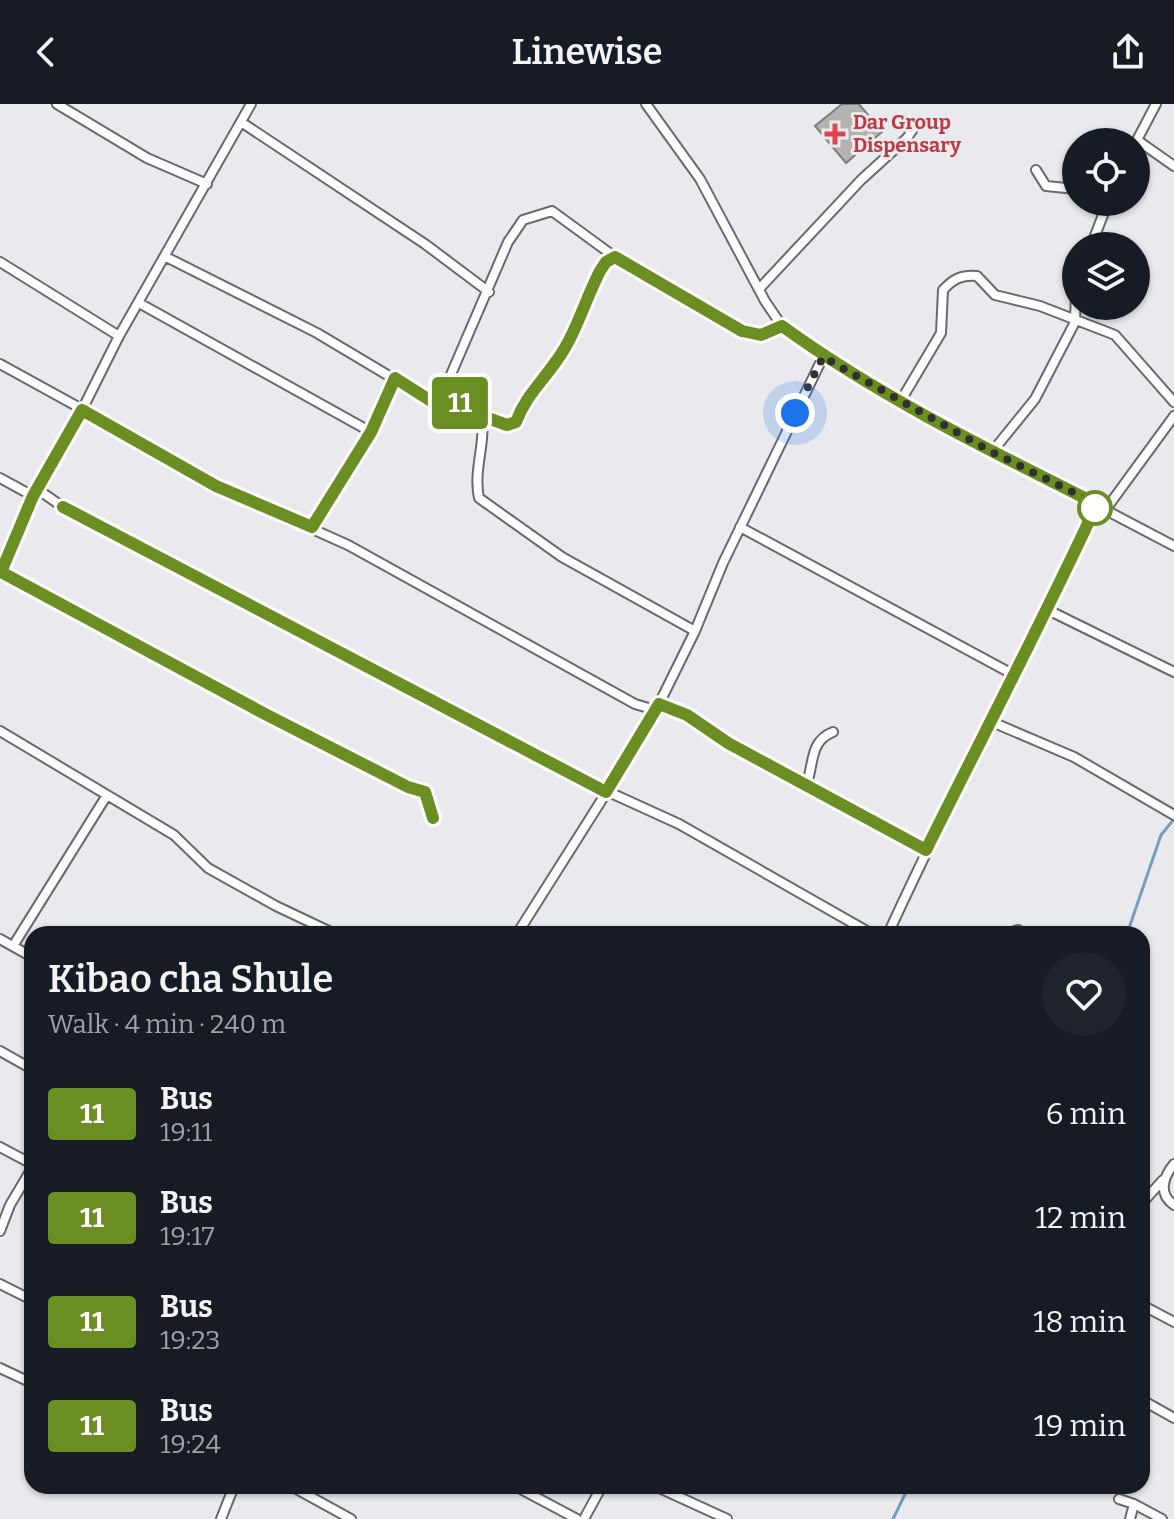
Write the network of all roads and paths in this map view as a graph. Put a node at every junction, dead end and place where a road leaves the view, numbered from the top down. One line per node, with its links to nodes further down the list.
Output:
1 (251, 104): 5 (street)
2 (646, 104): 16 (street)
3 (61, 105): 11 (street)
4 (1153, 105): 7 (street)
5 (241, 122): 11 (street); 17 (street)
6 (915, 126): 16 (street)
7 (1143, 128)
8 (1150, 150): 9 (street)
9 (1174, 166)
10 (1036, 170): 12 (street)
11 (207, 184): 13 (street)
12 (1062, 188)
13 (166, 257): 18 (street); 24 (street)
14 (615, 257): 17 (street); 20 (street); 29 (street)
15 (0, 262): 21 (street)
16 (759, 289): 20 (street)
17 (489, 292): 25 (street)
18 (139, 303): 21 (street); 31 (street)
19 (1075, 322): 26 (street); 27 (street); 32 (street)
20 (782, 326): 22 (street)
21 (119, 336): 28 (street)
22 (823, 357): 26 (street); 38 (street)
23 (0, 364): 28 (street)
24 (395, 378): 25 (street); 31 (street)
25 (443, 393): 29 (street)
26 (900, 402): 32 (street)
27 (1174, 402)
28 (82, 410): 34 (street); 37 (street)
29 (482, 416): 42 (street)
30 (1174, 416): 36 (street)
31 (371, 432): 37 (street)
32 (992, 452): 35 (street)
33 (0, 478): 34 (street)
34 (35, 492): 40 (street); 50 (street)
35 (1097, 504): 36 (street); 41 (street)
36 (1106, 509): 39 (street)
37 (312, 527): 45 (street)
38 (740, 527): 42 (street); 44 (street)
39 (1174, 546)
40 (0, 572): 53 (street)
41 (1048, 610): 43 (street); 44 (street)
42 (695, 631): 45 (street)
43 (1174, 672)
44 (1016, 676): 46 (street)
45 (657, 707): 49 (street); 50 (street)
46 (992, 722): 52 (street); 54 (street)
47 (0, 731): 51 (street)
48 (833, 732): 49 (street)
49 (807, 783): 54 (street)
50 (606, 792): 57 (street); 58 (street)
51 (107, 795): 55 (street); 56 (street)
52 (1174, 815)
53 (433, 818)
54 (926, 850): 59 (street)
55 (25, 926)
56 (318, 926)
57 (525, 926)
58 (858, 926)
59 (892, 926)
60 (24, 928): 62 (street)
61 (0, 939): 62 (street)
62 (13, 946): 63 (street)
63 (24, 952)
64 (0, 1051): 65 (street)
65 (24, 1064)
66 (0, 1147): 67 (street)
67 (24, 1161)
68 (1174, 1164): 70 (street)
69 (24, 1180): 73 (street)
70 (1164, 1180): 71 (street); 72 (street)
71 (1150, 1195)
72 (1174, 1205)
73 (0, 1231)
74 (0, 1284): 75 (street)
75 (24, 1296)
76 (1150, 1309): 77 (street)
77 (1174, 1322)
78 (0, 1368): 79 (street)
79 (24, 1379)
80 (1150, 1404): 81 (street)
81 (1174, 1418)
82 (231, 1494): 89 (street)
83 (306, 1494): 90 (street)
84 (530, 1494): 91 (street)
85 (598, 1494): 92 (street)
86 (672, 1494): 93 (street)
87 (1119, 1499): 88 (street)
88 (1134, 1504): 94 (street); 95 (street)
89 (221, 1519)
90 (351, 1519)
91 (577, 1519)
92 (584, 1519)
93 (727, 1519)
94 (1130, 1519)
95 (1162, 1519)

